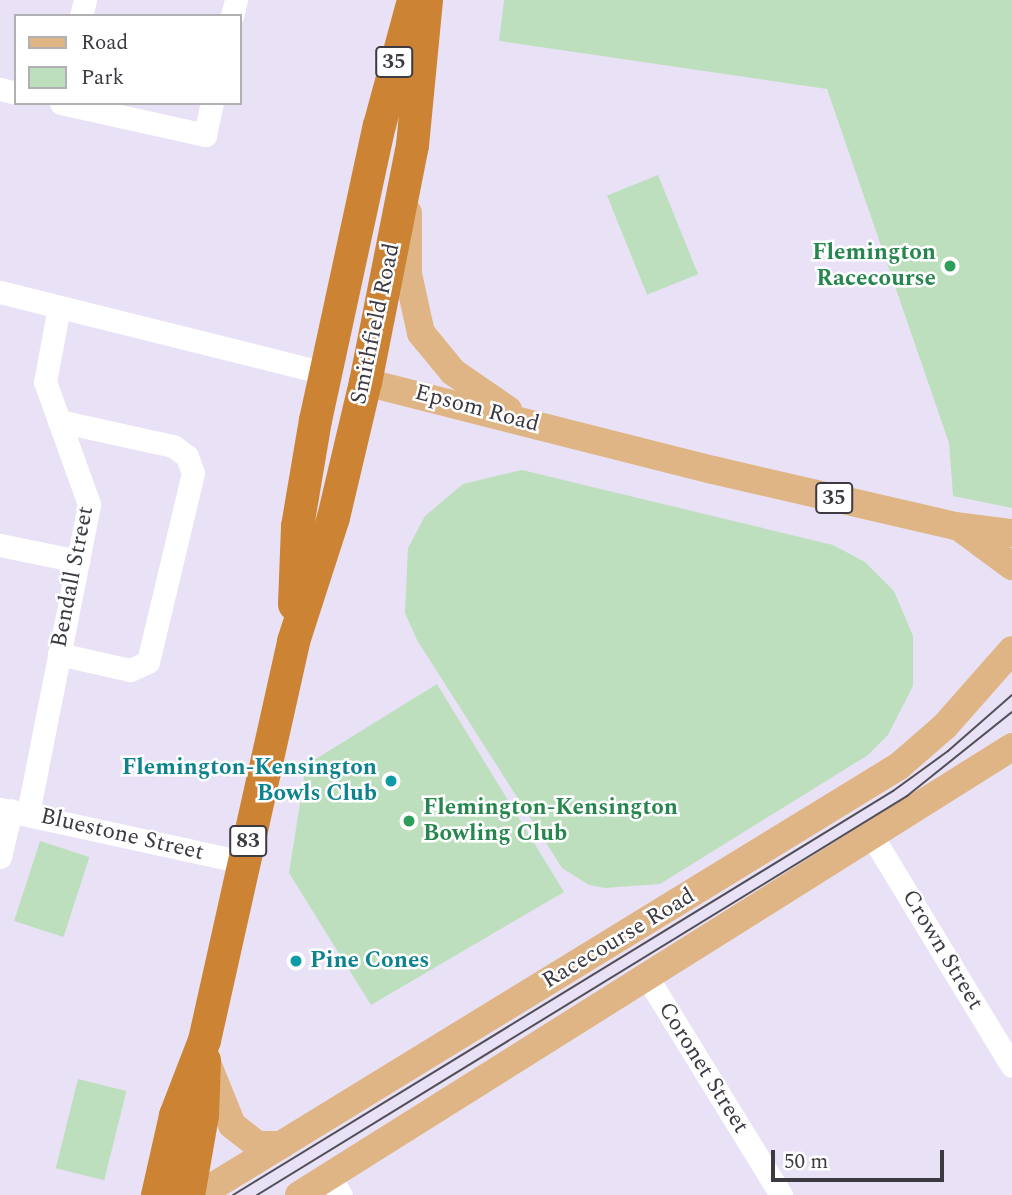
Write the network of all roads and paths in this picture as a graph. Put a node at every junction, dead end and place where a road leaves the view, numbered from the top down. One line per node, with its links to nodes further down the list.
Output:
1 (413, 0): 6 (highway, Smithfield Road / 35)
2 (426, 0): 3 (highway, Smithfield Road / 35)
3 (420, 78): 6 (highway); 7 (highway, Smithfield Road / 35)
4 (70, 105): 5 (street)
5 (212, 105)
6 (379, 125): 10 (highway, Smithfield Road / 35)
7 (408, 169): 11 (highway, Smithfield Road / 35); 13 (main road)
8 (0, 292): 9 (street, Epsom Road)
9 (60, 307): 10 (street, Epsom Road); 12 (street, Bendall Street)
10 (325, 373): 11 (highway, Epsom Road / 35); 19 (highway, Smithfield Road / 83)
11 (365, 382): 13 (main road, Epsom Road / 35); 19 (highway, Smithfield Road / 83)
12 (59, 421): 17 (street, Bendall Street); 21 (street)
13 (526, 422): 14 (main road, Epsom Road / 35)
14 (955, 526): 15 (main road, Epsom Road / 35); 18 (main road, Epsom Road / 35)
15 (1012, 533)
16 (0, 545): 17 (street)
17 (78, 561): 21 (street, Bendall Street)
18 (1012, 566)
19 (293, 641): 26 (highway, Smithfield Road / 83)
20 (1012, 650): 27 (main road, Racecourse Road)
21 (59, 654): 23 (street, Bendall Street)
22 (1012, 747): 24 (main road, Racecourse Road)
23 (13, 811): 25 (street, Bendall Street); 26 (street, Bluestone Street)
24 (872, 836): 28 (main road, Racecourse Road); 30 (street, Crown Street)
25 (0, 857)
26 (244, 862): 29 (highway, Smithfield Road / 83)
27 (622, 937): 28 (main road); 31 (main road, Racecourse Road)
28 (647, 977): 32 (main road, Racecourse Road); 37 (street, Coronet Street)
29 (204, 1044): 31 (main road); 33 (highway, Smithfield Road / 83); 34 (highway, Smithfield Road / 83)
30 (1012, 1066)
31 (281, 1145): 35 (main road, Racecourse Road)
32 (335, 1185): 36 (main road, Racecourse Road)
33 (157, 1195)
34 (188, 1195)
35 (199, 1195)
36 (299, 1195)
37 (781, 1195)

